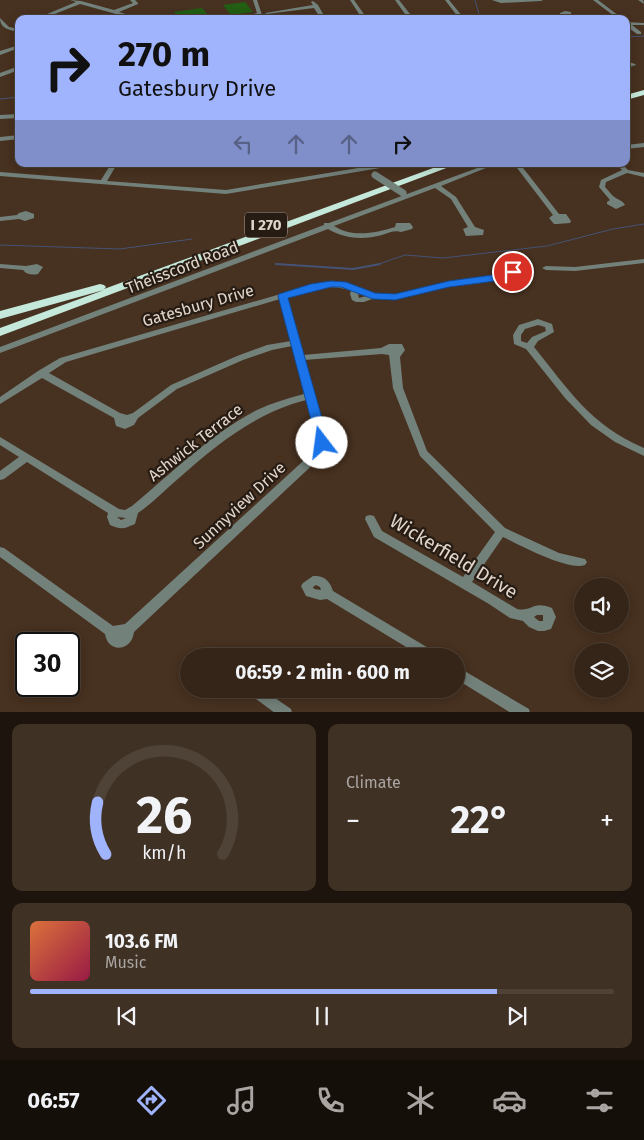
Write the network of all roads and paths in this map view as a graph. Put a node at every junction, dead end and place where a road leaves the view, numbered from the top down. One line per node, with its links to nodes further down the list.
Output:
1 (72, 0): 13 (street)
2 (132, 0): 16 (street)
3 (255, 0): 20 (street)
4 (312, 0): 15 (street)
5 (348, 0): 6 (street)
6 (352, 0): 22 (street)
7 (397, 0): 23 (street)
8 (447, 0): 24 (street)
9 (494, 0): 10 (street)
10 (541, 0)
11 (595, 0): 25 (street)
12 (640, 0): 14 (street)
13 (81, 2): 16 (street); 18 (street)
14 (644, 3)
15 (316, 6): 17 (street); 21 (street)
16 (114, 12): 19 (street)
17 (267, 13)
18 (47, 15)
19 (125, 15)
20 (256, 15)
21 (322, 15)
22 (362, 15)
23 (408, 15)
24 (459, 15)
25 (616, 15)
26 (0, 21): 31 (street)
27 (630, 23): 28 (street)
28 (644, 24)
29 (15, 26): 31 (street)
30 (630, 26): 33 (street)
31 (7, 28): 32 (street)
32 (15, 31)
33 (639, 33)
34 (15, 47): 35 (street)
35 (0, 53)
36 (15, 69): 37 (street)
37 (0, 75)
38 (644, 85): 39 (highway)
39 (630, 90)
40 (644, 92): 41 (highway)
41 (630, 97)
42 (15, 116): 43 (street)
43 (0, 117)
44 (15, 137): 45 (street)
45 (0, 139)
46 (644, 145): 47 (street)
47 (630, 147)
48 (111, 167): 60 (street)
49 (376, 167): 55 (street)
50 (425, 167): 75 (highway, I 270)
51 (444, 167): 76 (highway, I 270)
52 (485, 167): 61 (street, Theisscord Road)
53 (519, 167): 64 (street)
54 (622, 167): 56 (street)
55 (366, 169): 59 (street); 60 (street)
56 (626, 171): 58 (street); 63 (street)
57 (0, 174): 60 (street)
58 (644, 175)
59 (375, 176): 62 (street, bridge)
60 (100, 182)
61 (436, 186): 62 (street, Theisscord Road); 69 (street)
62 (406, 195): 67 (street, Theisscord Road)
63 (613, 201)
64 (557, 216)
65 (0, 218): 66 (street)
66 (20, 218)
67 (327, 225): 68 (street); 84 (street, Theisscord Road)
68 (398, 228)
69 (472, 228)
70 (644, 261): 73 (street)
71 (0, 266): 72 (street)
72 (28, 268)
73 (546, 268)
74 (503, 277): 77 (street, Gatesbury Drive)
75 (100, 287): 78 (highway); 79 (highway, I 270)
76 (120, 289): 80 (highway, I 270); 81 (highway)
77 (283, 296): 82 (street, Sunnyview Drive); 86 (street, Gatesbury Drive)
78 (0, 315)
79 (0, 323)
80 (0, 332)
81 (0, 340)
82 (296, 342): 85 (street, Sunnyview Drive); 86 (street)
83 (529, 347): 90 (street)
84 (0, 350)
85 (300, 358): 87 (street, Sunnyview Drive); 94 (street)
86 (41, 373): 88 (street, Gatesbury Drive)
87 (310, 396): 91 (street, Ashwick Terrace); 95 (street, Sunnyview Drive)
88 (0, 401)
89 (0, 440): 91 (street, Ashwick Terrace)
90 (644, 452)
91 (26, 457): 92 (street)
92 (0, 476)
93 (370, 519): 97 (street, Wickerfield Drive)
94 (501, 531): 96 (street); 97 (street)
95 (0, 551)
96 (581, 562)
97 (465, 584): 99 (street, Wickerfield Drive)
98 (328, 594): 100 (street)
99 (526, 616)
100 (418, 648)
101 (465, 677): 104 (street)
102 (265, 698): 103 (street)
103 (286, 712)
104 (524, 712)

